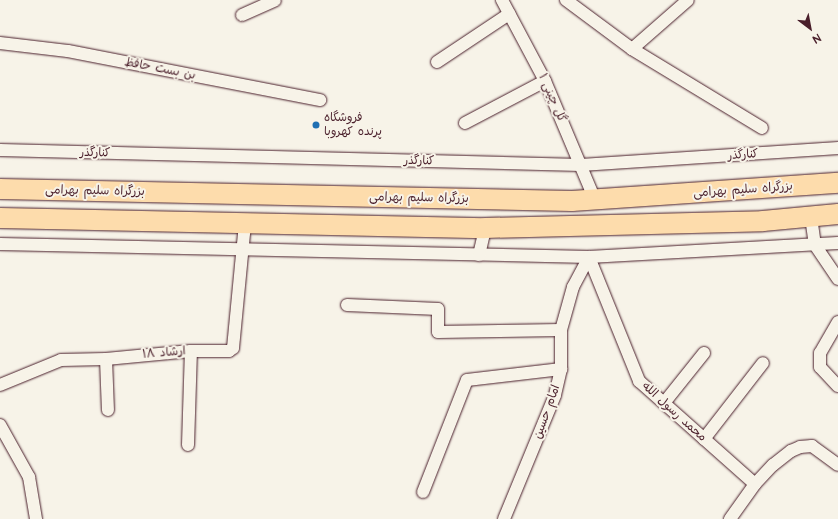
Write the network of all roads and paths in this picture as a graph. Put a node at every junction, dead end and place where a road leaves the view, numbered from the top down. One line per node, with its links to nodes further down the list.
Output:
1 (274, 0): 6 (street)
2 (502, 0): 5 (street, گل چینی ۱)
3 (566, 0): 8 (street)
4 (688, 0): 8 (street)
5 (509, 14): 9 (street); 10 (street, گل چینی ۱)
6 (242, 15)
7 (0, 43): 11 (street, بن بست حافظ)
8 (632, 49): 13 (street)
9 (436, 62)
10 (545, 81): 12 (street); 16 (street, گل چینی ۱)
11 (320, 100)
12 (465, 123)
13 (762, 128)
14 (838, 148): 16 (street, کنارگذر)
15 (0, 150): 16 (street, کنارگذر)
16 (581, 165): 19 (street, گل چینی ۱)
17 (838, 183): 19 (highway, بزرگراه سلیم بهرامی)
18 (0, 190): 19 (highway, بزرگراه سلیم بهرامی)
19 (595, 200)
20 (838, 214): 21 (highway)
21 (811, 217): 24 (highway); 27 (street)
22 (0, 218): 23 (highway)
23 (245, 223): 24 (highway); 28 (street)
24 (485, 228): 29 (street)
25 (838, 243): 27 (street)
26 (0, 244): 28 (street)
27 (815, 245): 30 (street); 31 (street)
28 (243, 249): 29 (street); 35 (street, ارشاد ۱۸)
29 (480, 255): 30 (street)
30 (589, 257): 34 (street, امام حسین); 42 (street, محمد رسول الله)
31 (838, 280)
32 (347, 305): 34 (street)
33 (838, 322): 41 (street)
34 (561, 330): 39 (street, امام حسین)
35 (191, 351): 37 (street, ارشاد ۱۸); 46 (street)
36 (704, 353): 42 (street)
37 (106, 359): 40 (street, ارشاد ۱۸); 43 (street)
38 (763, 363): 45 (street)
39 (561, 369): 49 (street); 51 (street, امام حسین)
40 (0, 385)
41 (838, 386)
42 (664, 403): 45 (street, محمد رسول الله)
43 (108, 410)
44 (0, 425): 50 (street)
45 (704, 439): 48 (street, محمد رسول الله)
46 (188, 446)
47 (838, 465): 48 (street)
48 (755, 484): 52 (street)
49 (423, 492)
50 (36, 519)
51 (504, 519)
52 (730, 519)

